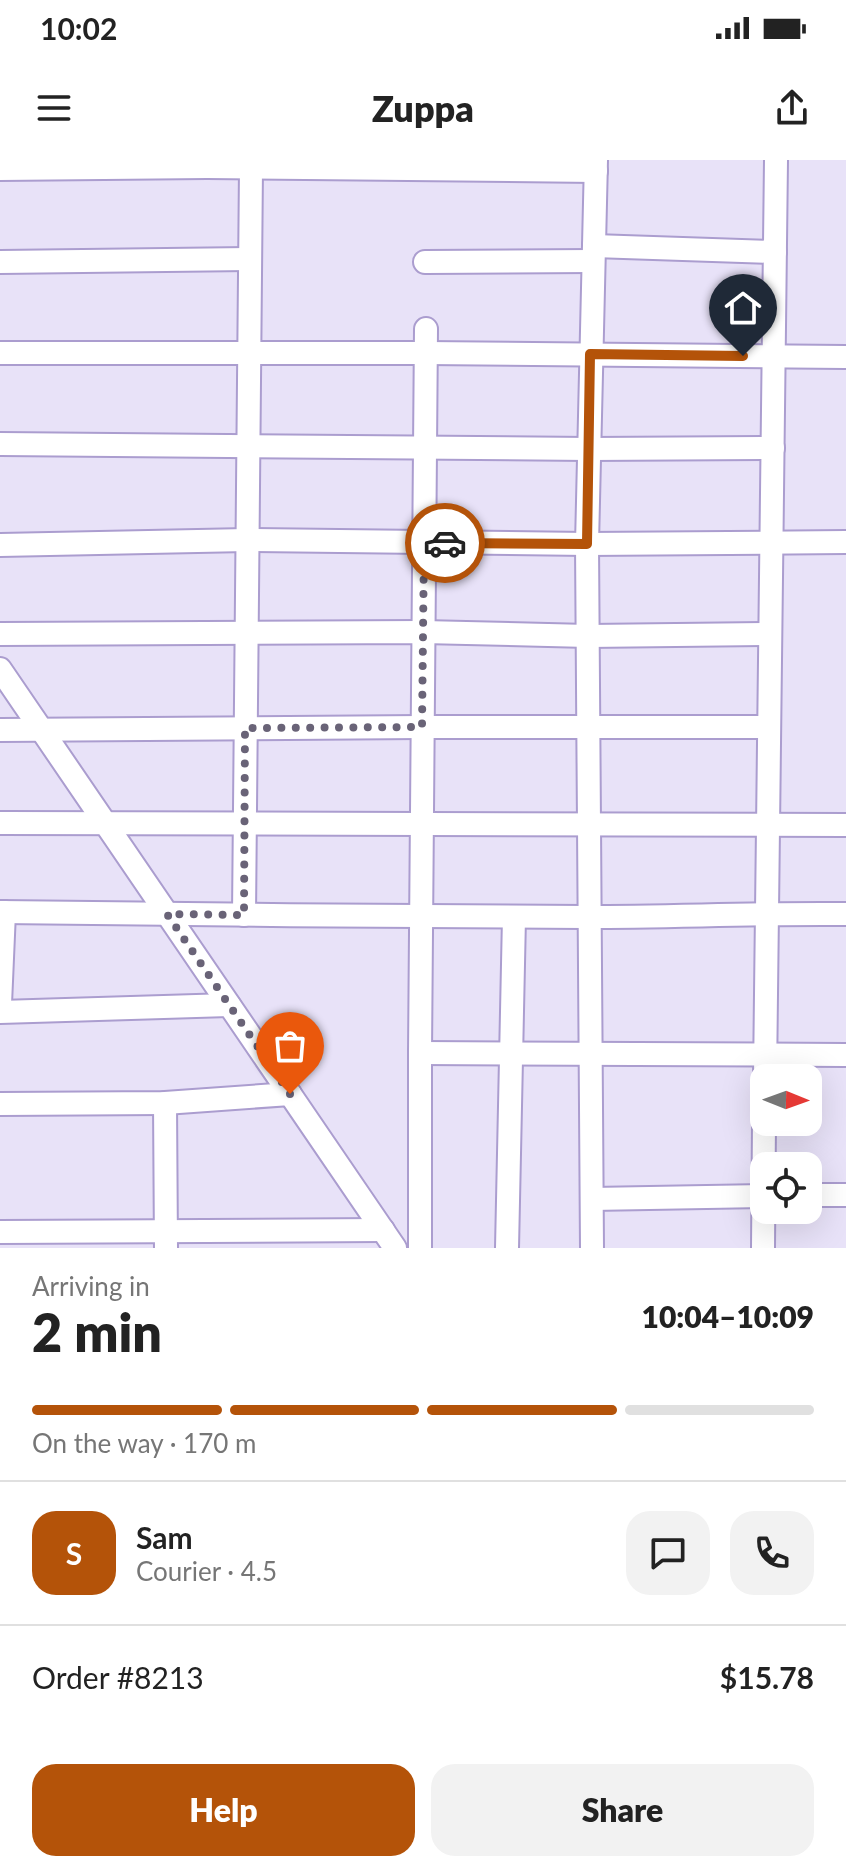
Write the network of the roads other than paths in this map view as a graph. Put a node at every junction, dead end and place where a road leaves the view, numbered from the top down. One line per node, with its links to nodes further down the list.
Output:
1 (776, 160): 10 (street)
2 (71, 164): 3 (street); 9 (street)
3 (171, 164): 8 (street)
4 (321, 164): 5 (street); 8 (street)
5 (417, 165): 6 (street)
6 (505, 165): 7 (street)
7 (596, 165): 11 (street)
8 (251, 168): 12 (street)
9 (0, 169)
10 (775, 252): 11 (street); 20 (street)
11 (593, 253): 14 (street); 19 (street)
12 (249, 259): 13 (street); 17 (street)
13 (0, 262)
14 (425, 262)
15 (426, 329): 18 (street)
16 (0, 353): 17 (street)
17 (249, 353): 18 (street); 23 (street)
18 (425, 353): 19 (street); 24 (street)
19 (590, 354): 20 (street); 26 (street)
20 (774, 356): 21 (street); 25 (street)
21 (846, 357)
22 (0, 444): 23 (street)
23 (247, 446): 24 (street); 27 (street)
24 (425, 446): 26 (street); 30 (street)
25 (773, 448): 26 (street); 28 (street)
26 (589, 449): 31 (street)
27 (247, 540): 30 (street); 32 (street); 34 (street)
28 (771, 542): 29 (street); 31 (street); 36 (street)
29 (846, 542)
30 (424, 543): 31 (street); 33 (street)
31 (587, 544): 37 (street)
32 (0, 545)
33 (423, 632): 34 (street); 37 (street); 39 (street)
34 (246, 633): 35 (street); 41 (street)
35 (0, 634)
36 (770, 634): 37 (street); 40 (street)
37 (588, 636): 42 (street)
38 (0, 669): 44 (street)
39 (422, 727): 41 (street); 42 (street); 48 (street)
40 (769, 727): 42 (street); 50 (street)
41 (245, 728): 44 (street); 47 (street)
42 (589, 728): 49 (street)
43 (0, 730): 44 (street)
44 (41, 730): 46 (street)
45 (0, 823): 46 (street)
46 (105, 823): 47 (street); 54 (street)
47 (245, 823): 48 (street); 56 (street)
48 (421, 824): 49 (street); 57 (street)
49 (590, 824): 50 (street); 59 (street)
50 (768, 825): 51 (street); 53 (street)
51 (846, 825)
52 (2, 912): 54 (street); 60 (street)
53 (767, 913): 55 (street); 59 (street); 66 (street)
54 (167, 914): 56 (street); 61 (street)
55 (846, 914)
56 (244, 915): 57 (street)
57 (421, 917): 58 (street); 63 (street)
58 (514, 917): 59 (street); 64 (street)
59 (591, 917): 65 (street)
60 (0, 1004)
61 (229, 1005): 62 (street); 69 (street)
62 (0, 1012)
63 (420, 1053): 64 (street); 82 (street)
64 (511, 1053): 65 (street); 83 (street)
65 (592, 1054): 66 (street); 75 (street)
66 (765, 1055): 67 (street); 68 (street)
67 (846, 1055)
68 (765, 1064)
69 (290, 1094): 70 (street); 79 (street)
70 (165, 1103): 71 (street); 80 (street)
71 (0, 1104)
72 (822, 1195): 73 (street)
73 (846, 1195)
74 (750, 1196): 75 (street)
75 (592, 1199): 84 (street)
76 (763, 1224): 85 (street)
77 (0, 1234): 80 (street); 81 (street)
78 (332, 1239): 79 (street); 80 (street)
79 (389, 1239)
80 (166, 1240)
81 (6, 1248)
82 (420, 1248)
83 (507, 1248)
84 (592, 1248)
85 (763, 1248)

